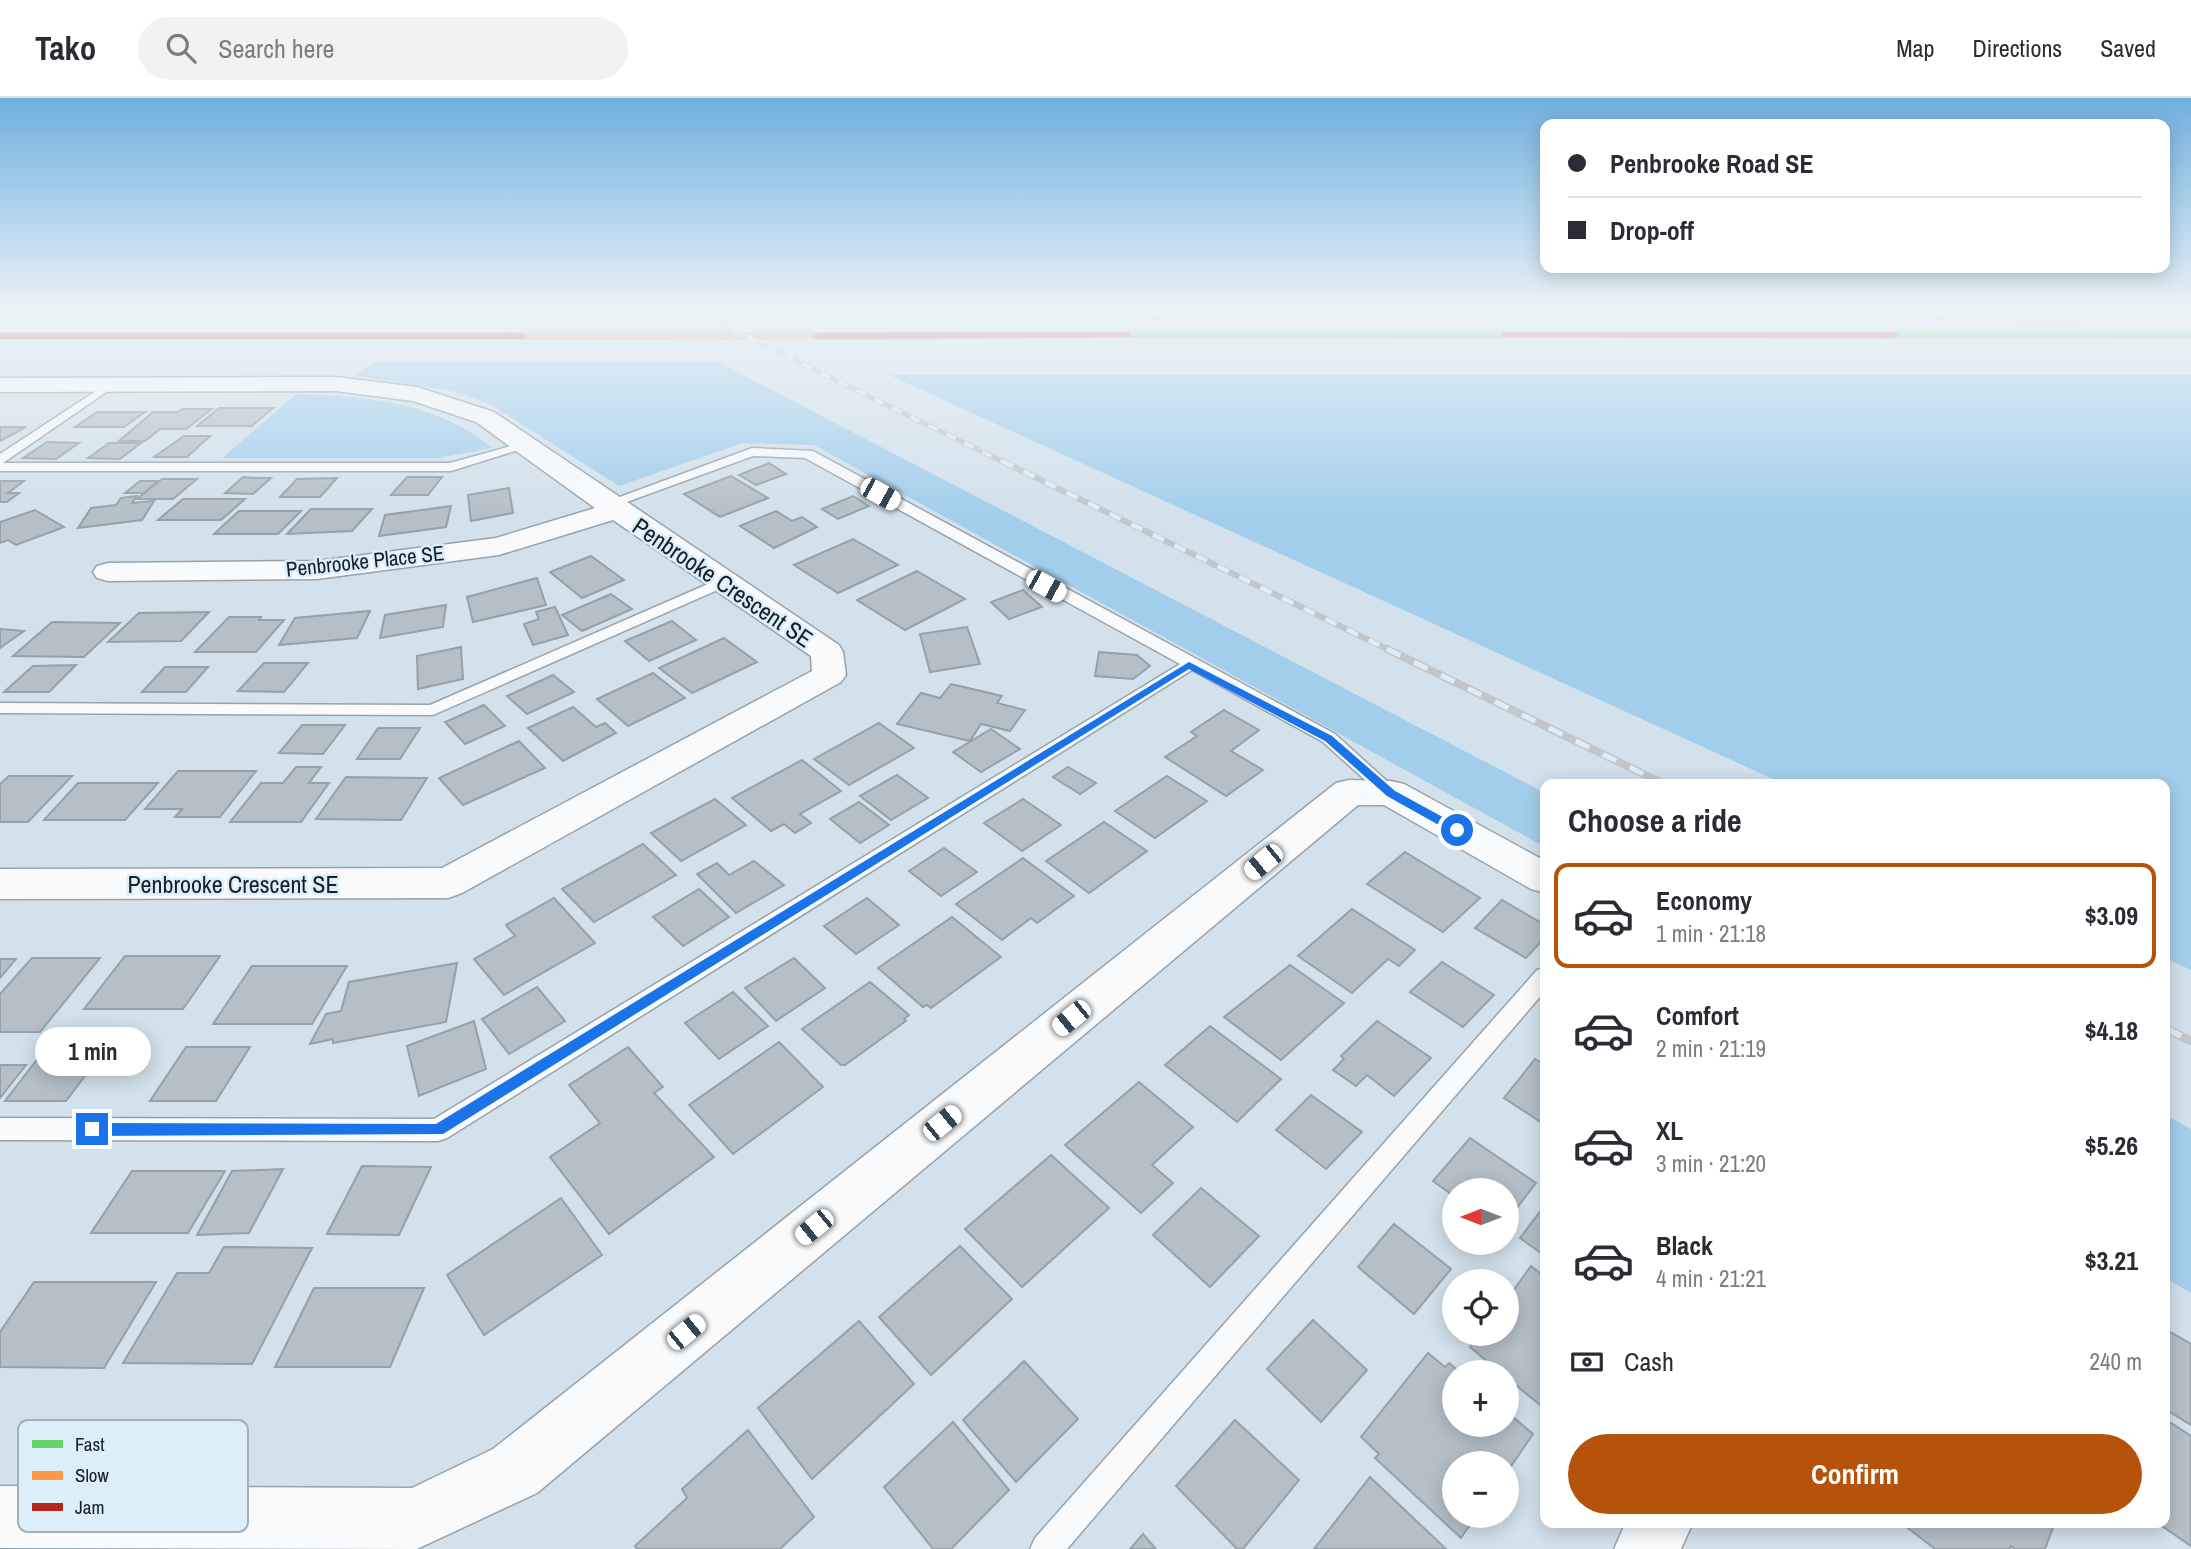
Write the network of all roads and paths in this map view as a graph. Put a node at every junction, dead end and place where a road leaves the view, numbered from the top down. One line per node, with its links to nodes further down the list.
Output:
1 (111, 384): 2 (street, Penbrooke Crescent SE); 3 (street, Penbrooke Crescent SE); 4 (lane)
2 (0, 385)
3 (525, 446): 5 (lane); 6 (street, Penbrooke Crescent SE)
4 (0, 460)
5 (0, 467)
6 (612, 507): 7 (street, Penbrooke Place SE); 8 (street, Penbrooke Crescent SE); 9 (lane)
7 (108, 572)
8 (724, 582): 10 (lane); 13 (street, Penbrooke Crescent SE)
9 (1189, 665): 11 (lane); 15 (lane)
10 (0, 708)
11 (1391, 793): 12 (street); 18 (street)
12 (1540, 876)
13 (0, 884)
14 (1540, 982): 20 (lane)
15 (0, 1129)
16 (0, 1517): 17 (street)
17 (18, 1517)
18 (248, 1518)
19 (1658, 1528): 21 (street)
20 (1046, 1549)
21 (1647, 1549)

